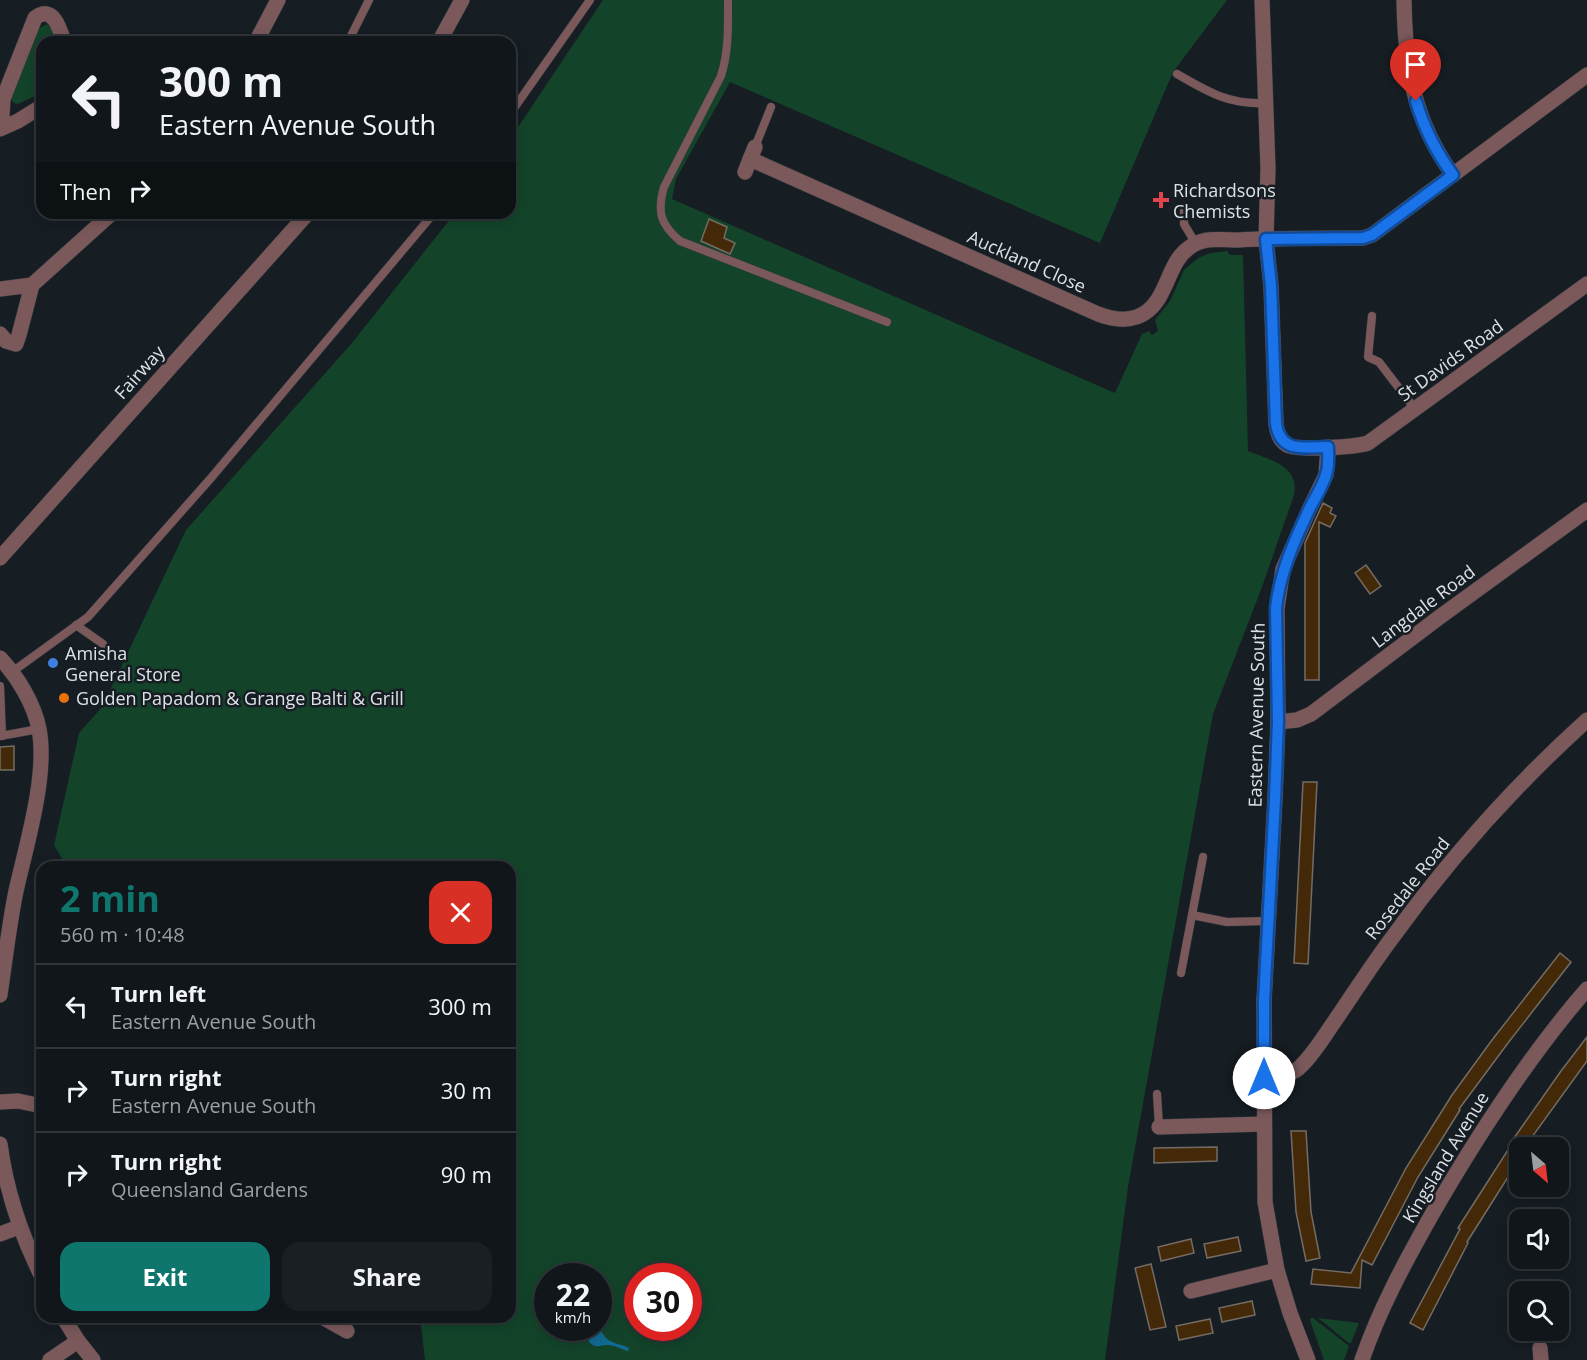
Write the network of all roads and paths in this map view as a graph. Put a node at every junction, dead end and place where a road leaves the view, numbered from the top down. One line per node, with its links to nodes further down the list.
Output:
1 (278, 0): 9 (street)
2 (369, 0): 10 (lane)
3 (462, 0): 11 (street)
4 (590, 0): 15 (lane)
5 (728, 0): 31 (lane)
6 (1262, 0): 14 (street)
7 (1404, 0): 20 (street)
8 (62, 36): 18 (street)
9 (259, 36)
10 (351, 36)
11 (442, 36)
12 (1178, 74): 14 (lane)
13 (1587, 75): 20 (street)
14 (1266, 103): 25 (street)
15 (516, 105)
16 (771, 107): 19 (lane)
17 (36, 110): 18 (street)
18 (2, 128)
19 (750, 159): 26 (street, Auckland Close)
20 (1453, 175): 25 (street)
21 (1184, 211): 26 (lane)
22 (105, 219): 28 (street)
23 (303, 219): 36 (street, Fairway)
24 (429, 219): 37 (lane)
25 (1266, 239): 26 (street); 34 (street)
26 (1196, 244)
27 (1587, 284): 33 (street, St Davids Road)
28 (32, 285): 29 (street); 32 (street)
29 (0, 289)
30 (1372, 316): 33 (lane)
31 (887, 322)
32 (0, 334)
33 (1415, 409): 34 (street, St Davids Road)
34 (1328, 447): 43 (street, Eastern Avenue South)
35 (1587, 510): 43 (street, Langdale Road)
36 (0, 558)
37 (76, 625): 38 (lane); 40 (lane)
38 (103, 644)
39 (0, 658): 40 (street)
40 (12, 672): 44 (street)
41 (0, 686): 45 (lane)
42 (1587, 720): 52 (street, Rosedale Road)
43 (1278, 722): 48 (street, Eastern Avenue South)
44 (39, 729): 45 (lane); 51 (street)
45 (1, 736)
46 (1203, 857): 47 (lane)
47 (1191, 915): 48 (lane); 49 (lane)
48 (1267, 921): 52 (street, Eastern Avenue South)
49 (1181, 973)
50 (1587, 989): 71 (street, Kingsland Avenue)
51 (0, 995)
52 (1264, 1078): 56 (street, Eastern Avenue South)
53 (1157, 1094): 57 (lane)
54 (0, 1102): 55 (street)
55 (36, 1105)
56 (1264, 1124): 57 (street); 62 (street, Eastern Avenue South)
57 (1159, 1127)
58 (0, 1143): 59 (street)
59 (19, 1227): 60 (street); 61 (street)
60 (0, 1234)
61 (36, 1266)
62 (1277, 1270): 63 (street); 70 (street, Eastern Avenue South)
63 (1191, 1291)
64 (67, 1323): 67 (street)
65 (332, 1323): 66 (street)
66 (346, 1331)
67 (78, 1341): 68 (street); 69 (street)
68 (50, 1360)
69 (93, 1360)
70 (1308, 1360)
71 (1362, 1360)

